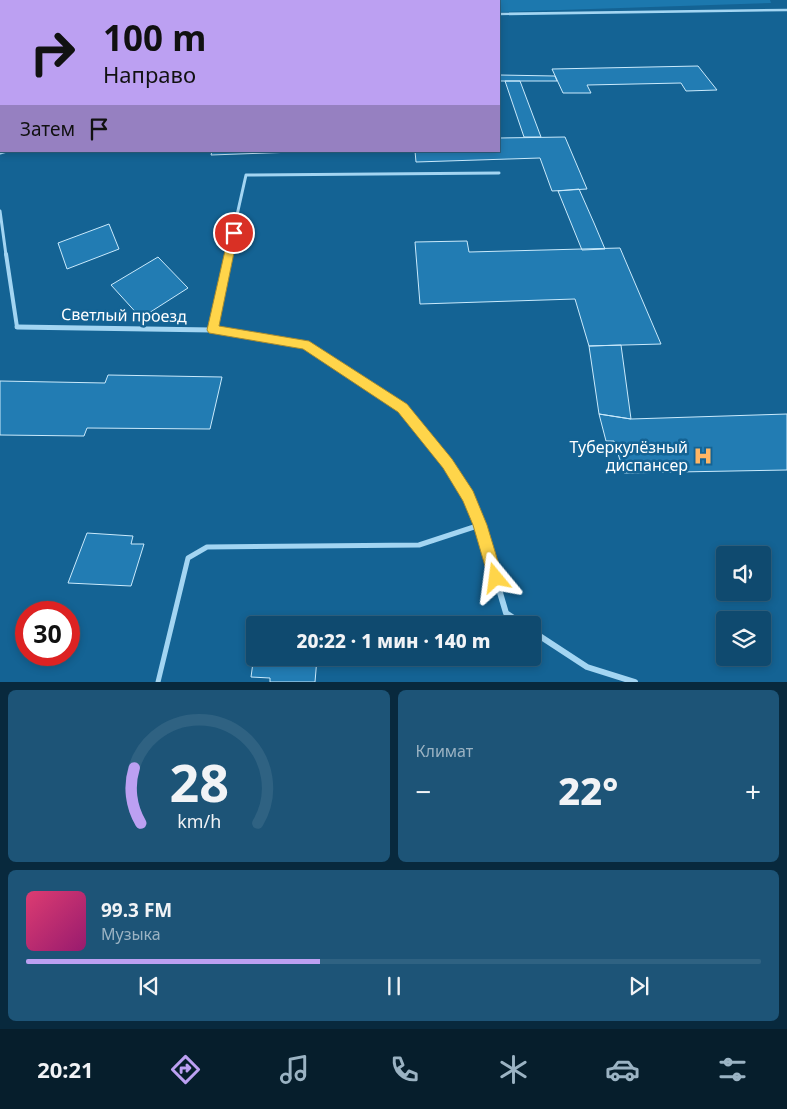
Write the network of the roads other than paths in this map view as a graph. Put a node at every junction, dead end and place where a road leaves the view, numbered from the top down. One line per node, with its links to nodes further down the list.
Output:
1 (787, 10): 2 (lane)
2 (500, 14)
3 (499, 173): 6 (lane)
4 (0, 211): 5 (lane, Светлый проезд)
5 (17, 327): 6 (street, Светлый проезд)
6 (212, 330): 7 (street, Светлый проезд)
7 (480, 525): 8 (street, Светлый проезд); 10 (lane)
8 (510, 616)
9 (541, 637): 11 (street)
10 (158, 682)
11 (635, 682)

